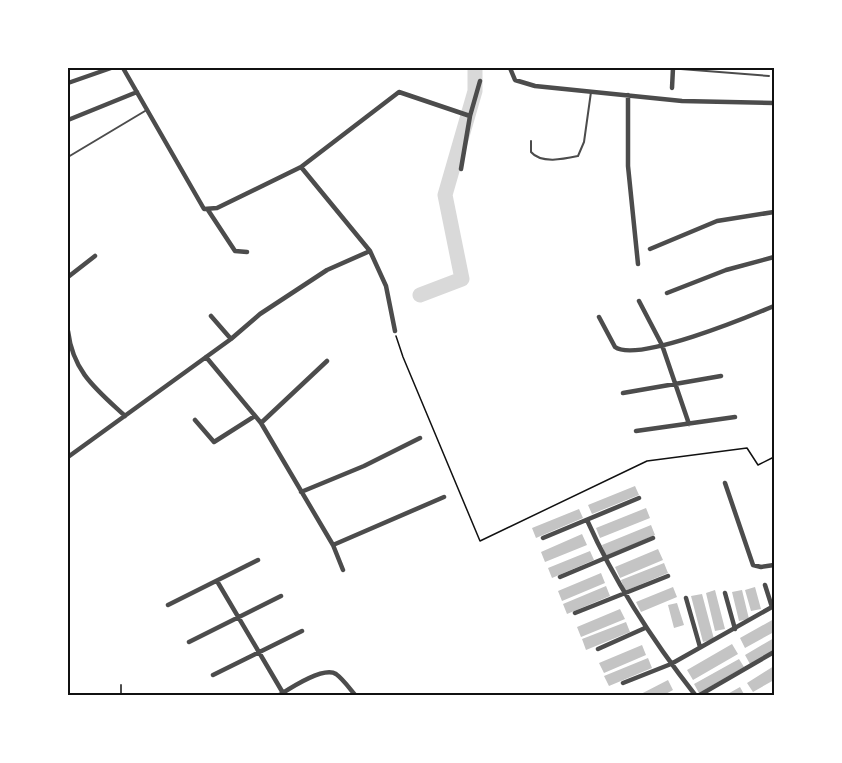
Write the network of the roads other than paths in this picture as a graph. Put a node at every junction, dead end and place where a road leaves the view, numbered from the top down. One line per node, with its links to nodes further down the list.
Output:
1 (111, 68): 8 (street)
2 (123, 68): 10 (street)
3 (510, 68): 11 (street)
4 (668, 68): 5 (lane)
5 (673, 68): 6 (lane); 9 (street)
6 (769, 76)
7 (480, 81): 15 (street)
8 (68, 83)
9 (672, 88)
10 (137, 92): 14 (street); 16 (street)
11 (591, 92): 12 (street); 17 (lane)
12 (628, 95): 13 (street); 28 (street)
13 (774, 103)
14 (147, 110): 18 (lane); 21 (street)
15 (469, 116): 19 (street); 20 (street)
16 (68, 120)
17 (531, 141)
18 (68, 157)
19 (301, 167): 21 (street); 24 (street)
20 (461, 169)
21 (208, 210): 25 (street)
22 (774, 212): 23 (street)
23 (650, 249)
24 (370, 251): 36 (street); 37 (street)
25 (247, 252)
26 (95, 256): 29 (street)
27 (774, 257): 30 (street)
28 (638, 264)
29 (68, 278)
30 (667, 293)
31 (639, 301): 38 (street)
32 (774, 306): 38 (street)
33 (212, 316): 37 (street)
34 (599, 317): 38 (street)
35 (68, 331): 44 (street)
36 (395, 331)
37 (231, 339): 39 (street)
38 (662, 345): 42 (street)
39 (206, 357): 44 (street); 45 (street)
40 (327, 362): 48 (street)
41 (721, 376): 42 (street)
42 (675, 384): 43 (street); 49 (street)
43 (623, 393)
44 (125, 416): 52 (street)
45 (255, 416): 47 (street); 48 (street)
46 (735, 417): 49 (street)
47 (195, 420)
48 (261, 423): 54 (street)
49 (689, 424): 50 (street)
50 (636, 431)
51 (420, 438): 54 (street)
52 (68, 457)
53 (725, 483): 63 (street)
54 (302, 492): 60 (street)
55 (444, 497): 60 (street)
56 (639, 498): 57 (street)
57 (586, 520): 58 (street); 61 (street)
58 (543, 538)
59 (653, 538): 61 (street)
60 (333, 545): 64 (street)
61 (604, 558): 66 (street); 70 (street)
62 (258, 560): 67 (street)
63 (774, 565)
64 (343, 570)
65 (668, 576): 70 (street)
66 (560, 577)
67 (217, 580): 73 (street); 76 (street)
68 (765, 585): 74 (street)
69 (725, 592): 78 (street)
70 (624, 595): 75 (street); 77 (street)
71 (281, 596): 76 (street)
72 (686, 598): 81 (street)
73 (168, 604)
74 (773, 606): 78 (street)
75 (575, 614)
76 (238, 616): 80 (street); 84 (street)
77 (645, 628): 82 (street); 85 (street)
78 (735, 629): 81 (street)
79 (302, 631): 84 (street)
80 (189, 642)
81 (700, 647): 85 (street)
82 (598, 649)
83 (774, 652): 93 (street)
84 (260, 653): 86 (street); 89 (street)
85 (671, 664): 87 (street); 93 (street)
86 (213, 675)
87 (623, 683)
88 (121, 685): 90 (lane)
89 (283, 693): 91 (street); 92 (street)
90 (121, 696)
91 (278, 696)
92 (356, 696)
93 (697, 696)

